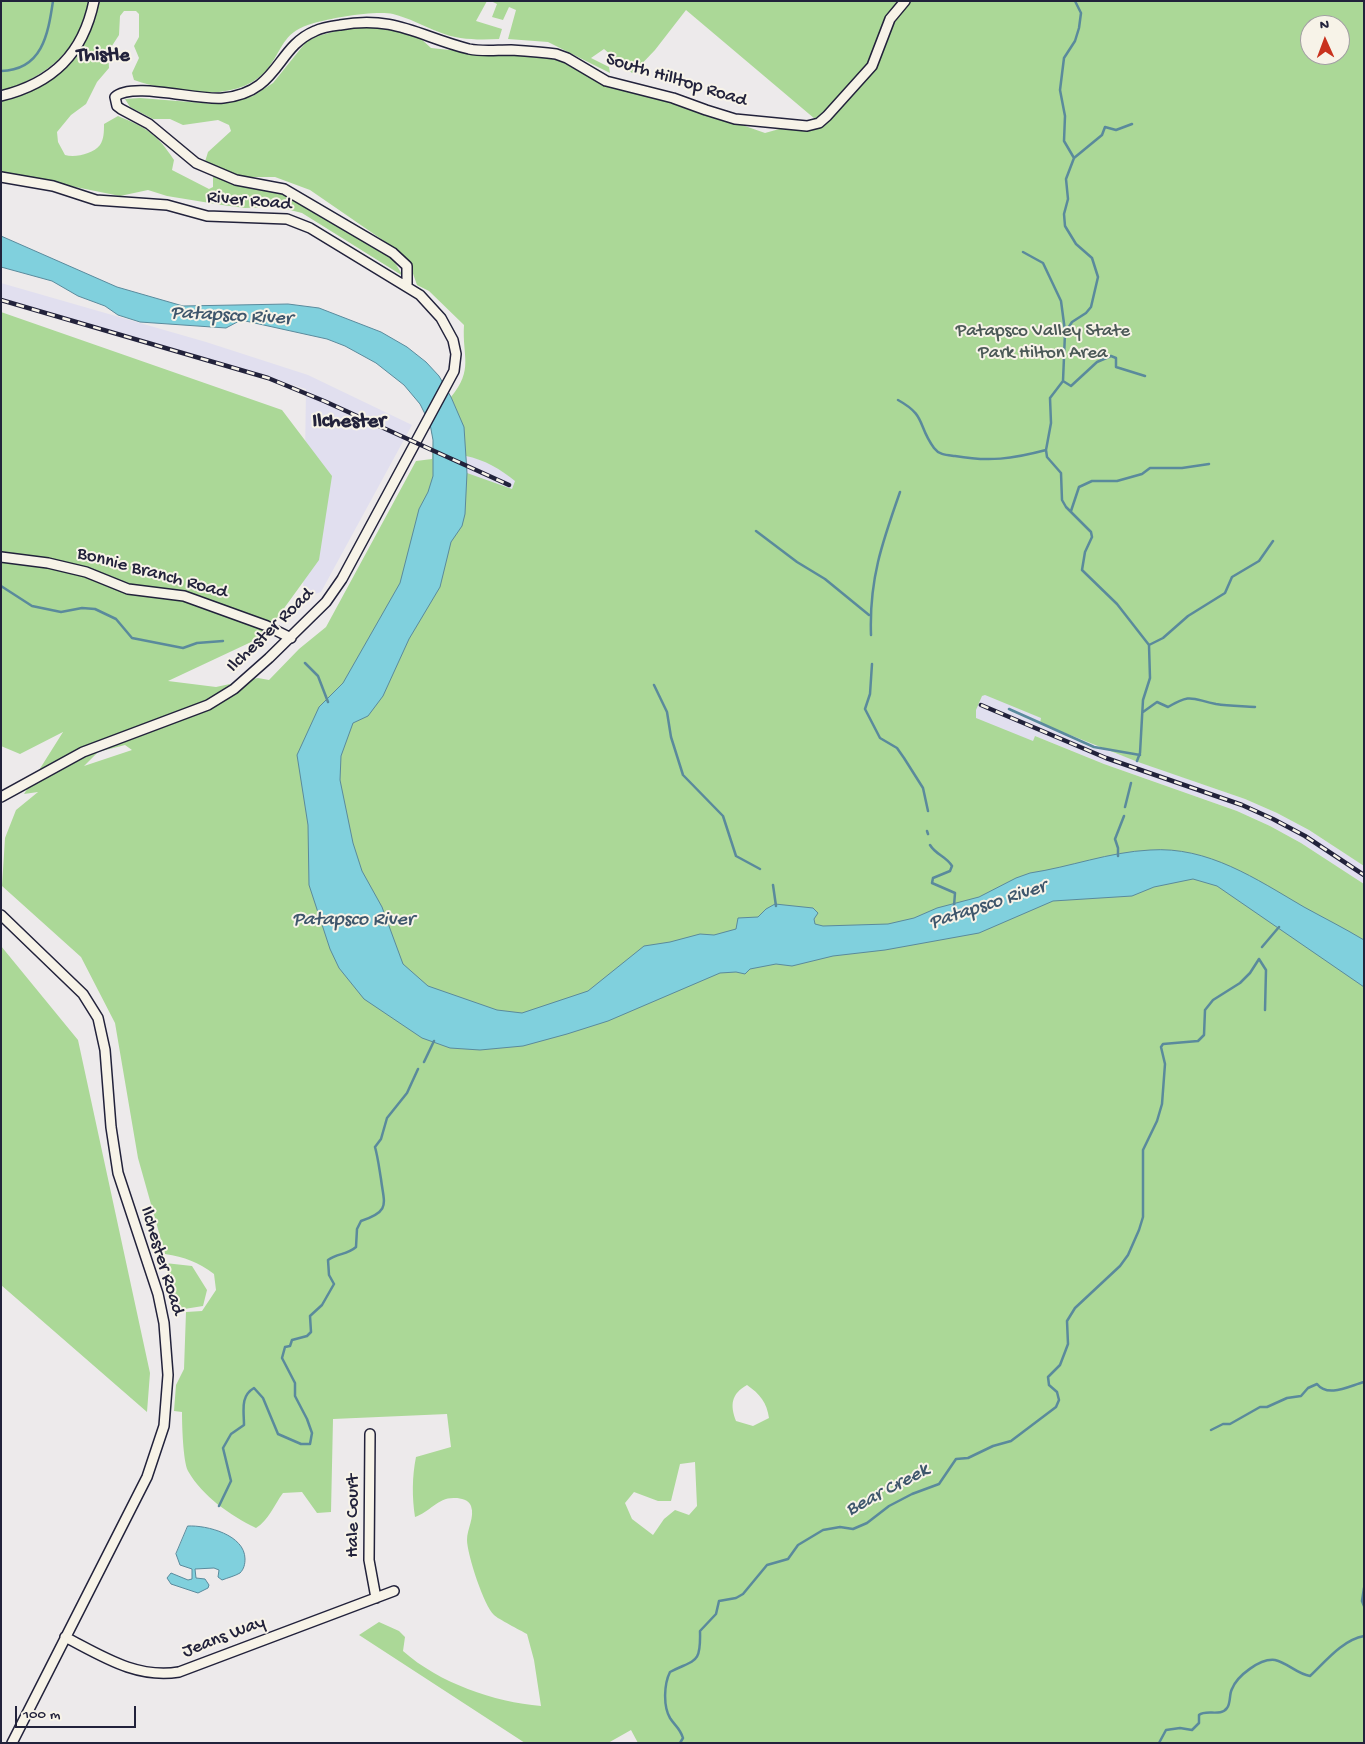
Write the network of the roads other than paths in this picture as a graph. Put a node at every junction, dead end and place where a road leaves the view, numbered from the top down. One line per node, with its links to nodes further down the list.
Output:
1 (94, 1): 3 (street)
2 (905, 1): 5 (street, South Hilltop Road)
3 (1, 96)
4 (1, 177): 5 (street, River Road)
5 (407, 286): 6 (street, River Road)
6 (454, 371): 8 (street, Ilchester Road)
7 (1, 557): 8 (street, Bonnie Branch Road)
8 (290, 638): 9 (street, Ilchester Road)
9 (1, 797)
10 (1, 915): 14 (street, Ilchester Road)
11 (370, 1434): 13 (street, Hale Court)
12 (394, 1591): 13 (street, Jeans Way)
13 (376, 1598): 14 (street, Jeans Way)
14 (65, 1637): 15 (street, Ilchester Road)
15 (12, 1743)

